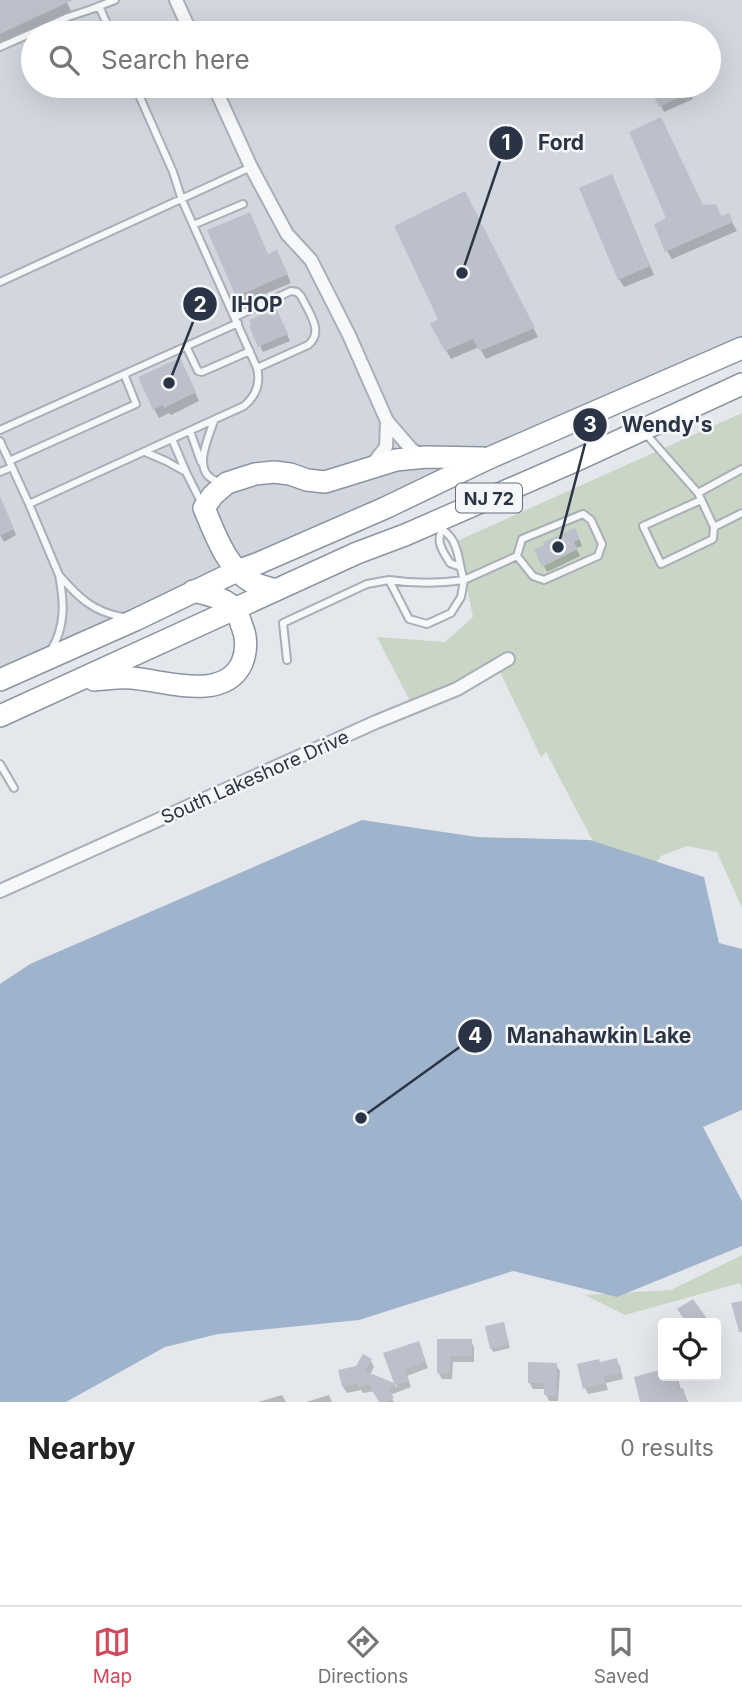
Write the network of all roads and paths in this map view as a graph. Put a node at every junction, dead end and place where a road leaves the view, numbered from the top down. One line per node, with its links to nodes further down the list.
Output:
1 (115, 0): 3 (lane)
2 (176, 0): 6 (street)
3 (99, 6): 4 (lane); 5 (lane)
4 (58, 21)
5 (106, 21)
6 (186, 21)
7 (21, 38): 8 (lane)
8 (0, 47)
9 (140, 98): 12 (lane)
10 (219, 98): 11 (street)
11 (251, 167): 12 (lane); 24 (street)
12 (182, 200): 14 (lane); 15 (lane)
13 (243, 204): 14 (lane)
14 (193, 225): 16 (lane)
15 (0, 282)
16 (236, 320): 17 (lane); 19 (lane); 20 (lane)
17 (186, 346): 19 (lane); 21 (lane)
18 (742, 348): 32 (highway, NJ 72)
19 (250, 351): 20 (lane)
20 (257, 368): 23 (lane)
21 (124, 374): 25 (lane); 33 (lane)
22 (742, 384): 26 (highway, NJ 72)
23 (214, 421): 27 (lane); 34 (lane)
24 (387, 421): 31 (street); 35 (street)
25 (0, 430)
26 (642, 430): 40 (lane); 44 (highway, NJ 72)
27 (190, 431): 28 (lane); 34 (lane)
28 (172, 439): 30 (lane); 38 (lane)
29 (0, 441): 33 (lane)
30 (145, 452): 38 (lane); 41 (lane)
31 (426, 457): 32 (highway); 35 (highway)
32 (489, 458): 48 (highway, NJ 72)
33 (10, 464): 37 (lane); 41 (lane)
34 (202, 464): 39 (lane)
35 (369, 469): 39 (highway)
36 (742, 470): 40 (lane)
37 (0, 472)
38 (186, 472): 42 (lane)
39 (226, 483): 42 (highway)
40 (700, 496): 45 (lane); 45 (lane)
41 (29, 504): 49 (lane)
42 (204, 508): 48 (highway)
43 (742, 513): 45 (lane)
44 (440, 526): 47 (lane); 47 (lane); 52 (highway, NJ 72)
45 (714, 527)
46 (517, 556): 46 (lane); 51 (lane)
47 (458, 566): 51 (lane)
48 (237, 571): 52 (highway); 53 (highway, NJ 72)
49 (60, 575): 55 (lane); 56 (lane)
50 (389, 580): 51 (lane); 51 (lane); 58 (lane)
51 (464, 580)
52 (276, 590): 54 (highway, NJ 72)
53 (192, 591): 54 (highway); 55 (highway, NJ 72)
54 (235, 609): 60 (highway, NJ 72); 60 (highway)
55 (135, 620): 56 (highway, NJ 72)
56 (46, 659): 59 (highway, NJ 72)
57 (509, 659): 64 (street, South Lakeshore Drive)
58 (287, 660)
59 (0, 680)
60 (82, 680): 61 (highway, NJ 72)
61 (0, 716)
62 (0, 764): 63 (lane)
63 (14, 788)
64 (0, 891)

